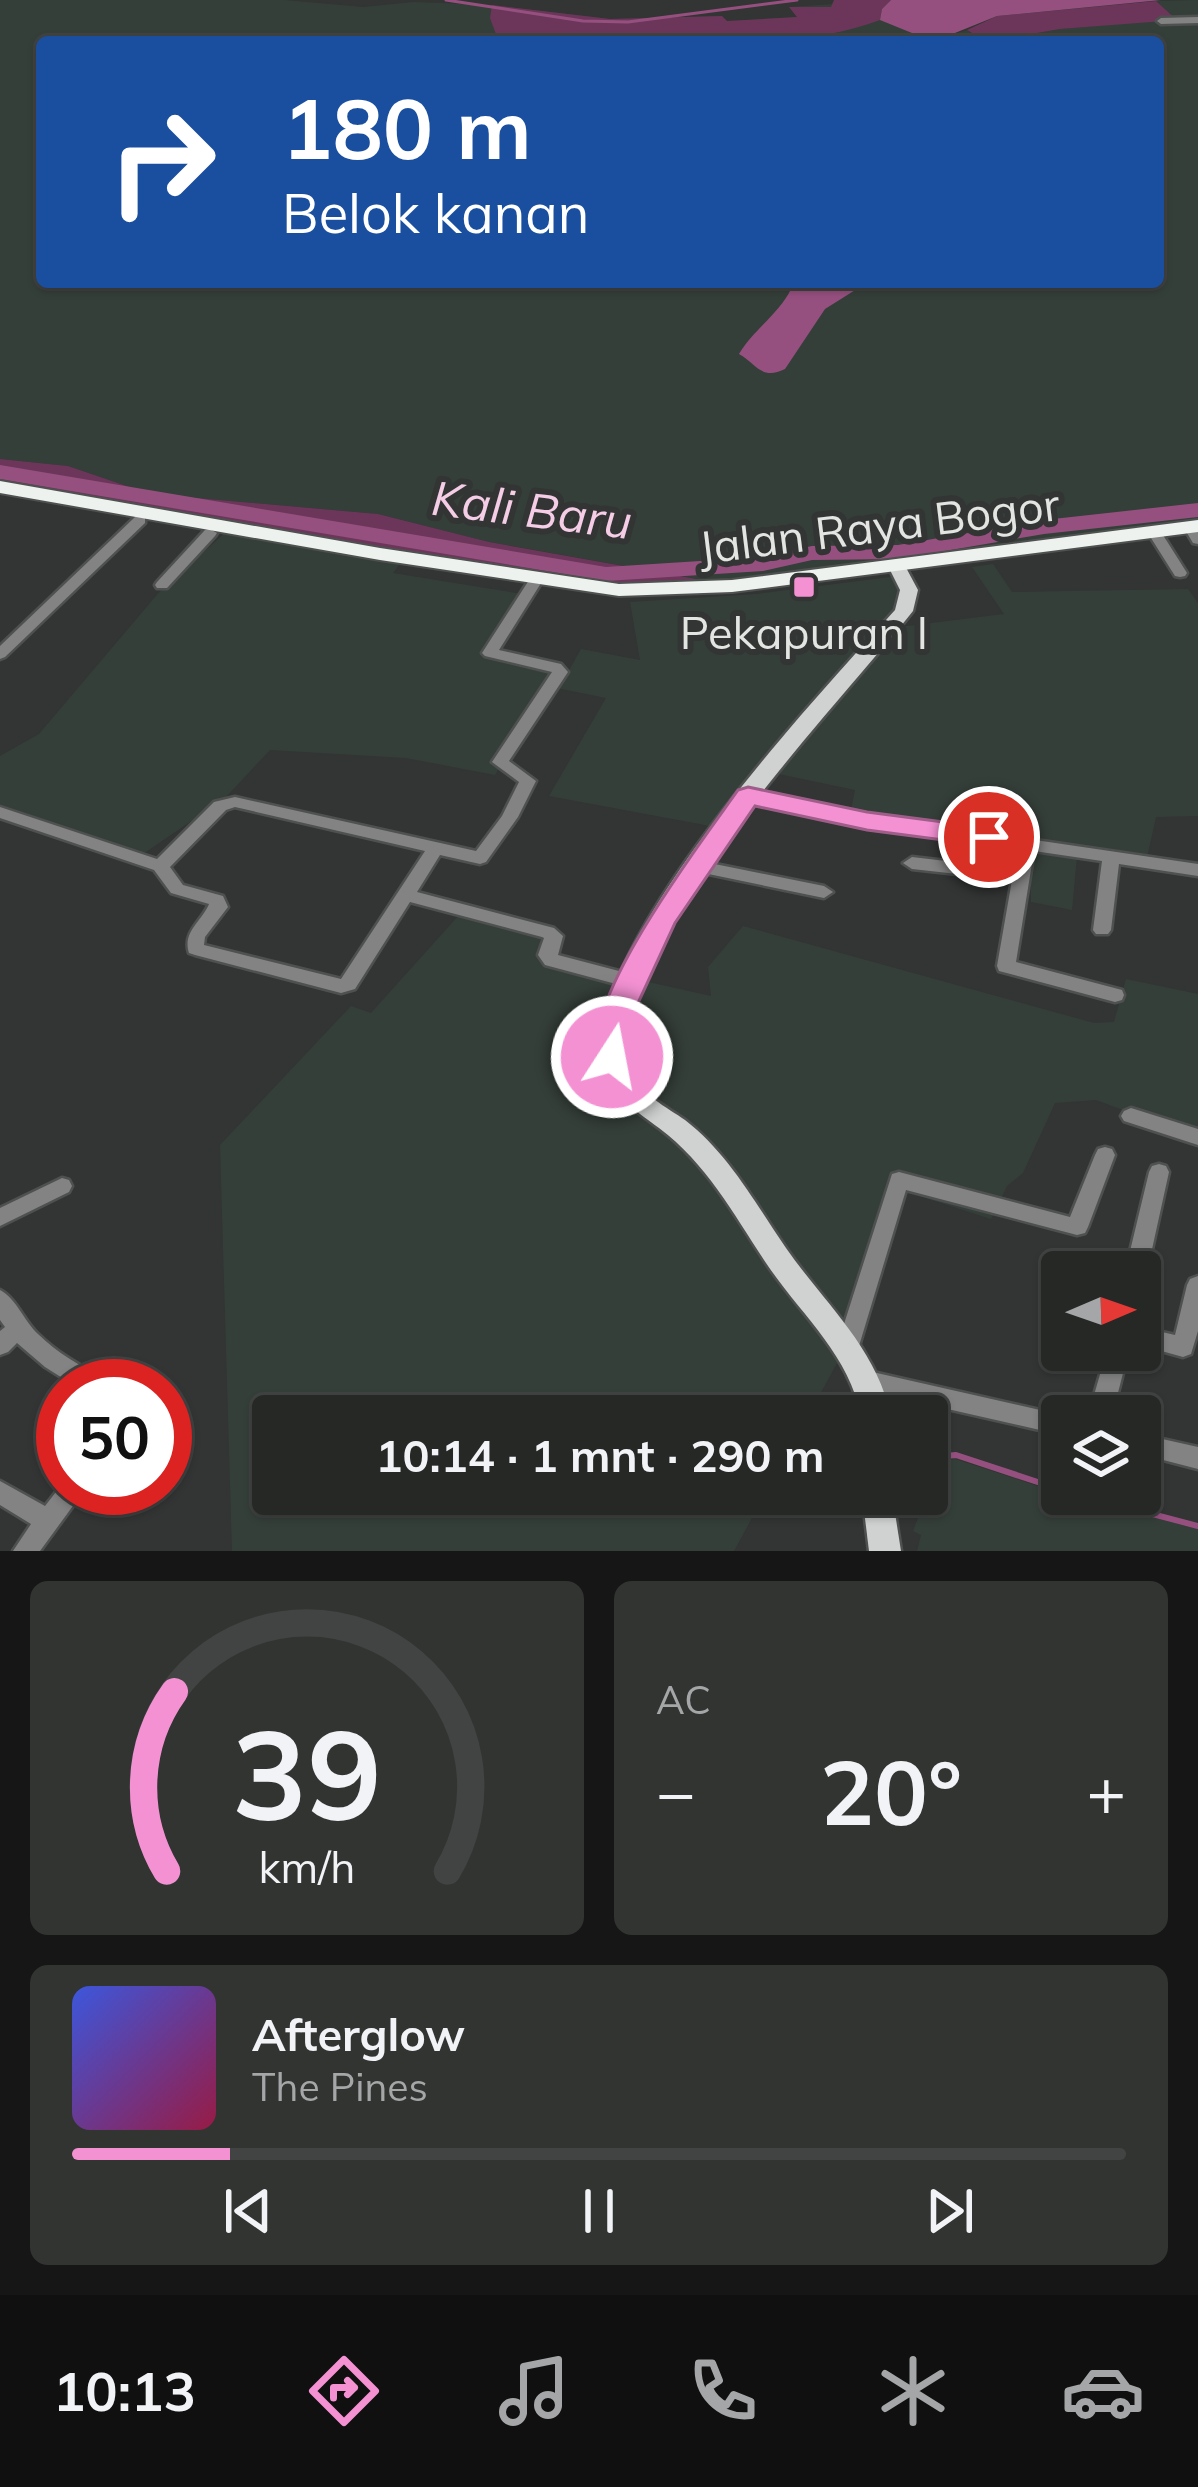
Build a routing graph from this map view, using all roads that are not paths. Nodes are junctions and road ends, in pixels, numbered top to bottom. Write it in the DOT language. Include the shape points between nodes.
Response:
graph roads {
  1 [pos="1198,20"];
  2 [pos="1161,21"];
  3 [pos="0,491"];
  4 [pos="140,520"];
  5 [pos="210,533"];
  6 [pos="1197,533"];
  7 [pos="247,536"];
  8 [pos="1158,538"];
  9 [pos="900,569"];
  10 [pos="1180,573"];
  11 [pos="533,584"];
  12 [pos="162,585"];
  13 [pos="0,654"];
  14 [pos="748,796"];
  15 [pos="0,812"];
  16 [pos="1027,842"];
  17 [pos="436,848"];
  18 [pos="1111,856"];
  19 [pos="912,863"];
  20 [pos="160,866"];
  21 [pos="695,866"];
  22 [pos="1198,870"];
  23 [pos="1023,876"];
  24 [pos="824,892"];
  25 [pos="406,896"];
  26 [pos="1102,930"];
  27 [pos="631,981"];
  28 [pos="1114,995"];
  29 [pos="1131,1116"];
  30 [pos="1198,1137"];
  31 [pos="1105,1155"];
  32 [pos="1159,1172"];
  33 [pos="62,1186"];
  34 [pos="0,1218"];
  35 [pos="1141,1251"];
  36 [pos="1198,1285"];
  37 [pos="0,1299"];
  38 [pos="8,1338"];
  39 [pos="848,1346"];
  40 [pos="1190,1349"];
  41 [pos="48,1359"];
  42 [pos="868,1381"];
  43 [pos="871,1395"];
  44 [pos="1041,1420"];
  45 [pos="1161,1449"];
  46 [pos="1198,1458"];
  47 [pos="0,1492"];
  48 [pos="53,1515"];
  49 [pos="880,1515"];
  50 [pos="48,1521"];
  51 [pos="25,1551"];
  52 [pos="885,1551"];
  1 -- 2 [label="street"];
  3 -- 4 [label="highway, Jalan Raya Bogor"];
  3 -- 7 [label="highway, Jalan Raya Bogor"];
  4 -- 5 [label="highway, Jalan Raya Bogor"];
  4 -- 13 [label="street"];
  5 -- 7 [label="highway, Jalan Raya Bogor"];
  5 -- 12 [label="street"];
  6 -- 8 [label="highway, Jalan Raya Bogor"];
  6 -- 9 [label="highway, Jalan Raya Bogor"];
  7 -- 11 [label="highway, Jalan Raya Bogor"];
  8 -- 9 [label="highway, Jalan Raya Bogor"];
  8 -- 10 [label="street"];
  9 -- 11 [label="highway, Jalan Raya Bogor" via="696,595 599,596"];
  9 -- 14 [label="main road" via="909,590 904,611"];
  11 -- 17 [label="street" via="490,653 560,669 500,762 528,781 480,858"];
  14 -- 16 [label="street"];
  14 -- 21 [label="main road"];
  15 -- 20 [label="street"];
  16 -- 18 [label="street"];
  16 -- 23 [label="street"];
  17 -- 20 [label="street" via="236,802 220,806"];
  17 -- 25 [label="street"];
  18 -- 22 [label="street"];
  18 -- 26 [label="street"];
  19 -- 23 [label="street"];
  20 -- 25 [label="street" via="177,889 219,903 195,949 340,986"];
  21 -- 24 [label="street"];
  21 -- 27 [label="main road"];
  23 -- 28 [label="street" via="1006,966"];
  25 -- 27 [label="street" via="548,932 552,960"];
  27 -- 39 [label="main road" via="612,1031 617,1073 709,1160"];
  29 -- 30 [label="street"];
  31 -- 39 [label="street" via="1077,1227 899,1180"];
  32 -- 35 [label="street"];
  33 -- 34 [label="street"];
  36 -- 40 [label="street"];
  37 -- 38 [label="street"];
  38 -- 41 [label="street"];
  39 -- 42 [label="main road"];
  42 -- 43 [label="main road"];
  42 -- 44 [label="street"];
  45 -- 46 [label="street"];
  47 -- 50 [label="street"];
  48 -- 50 [label="street"];
  49 -- 52 [label="main road"];
  50 -- 51 [label="street"];
}
